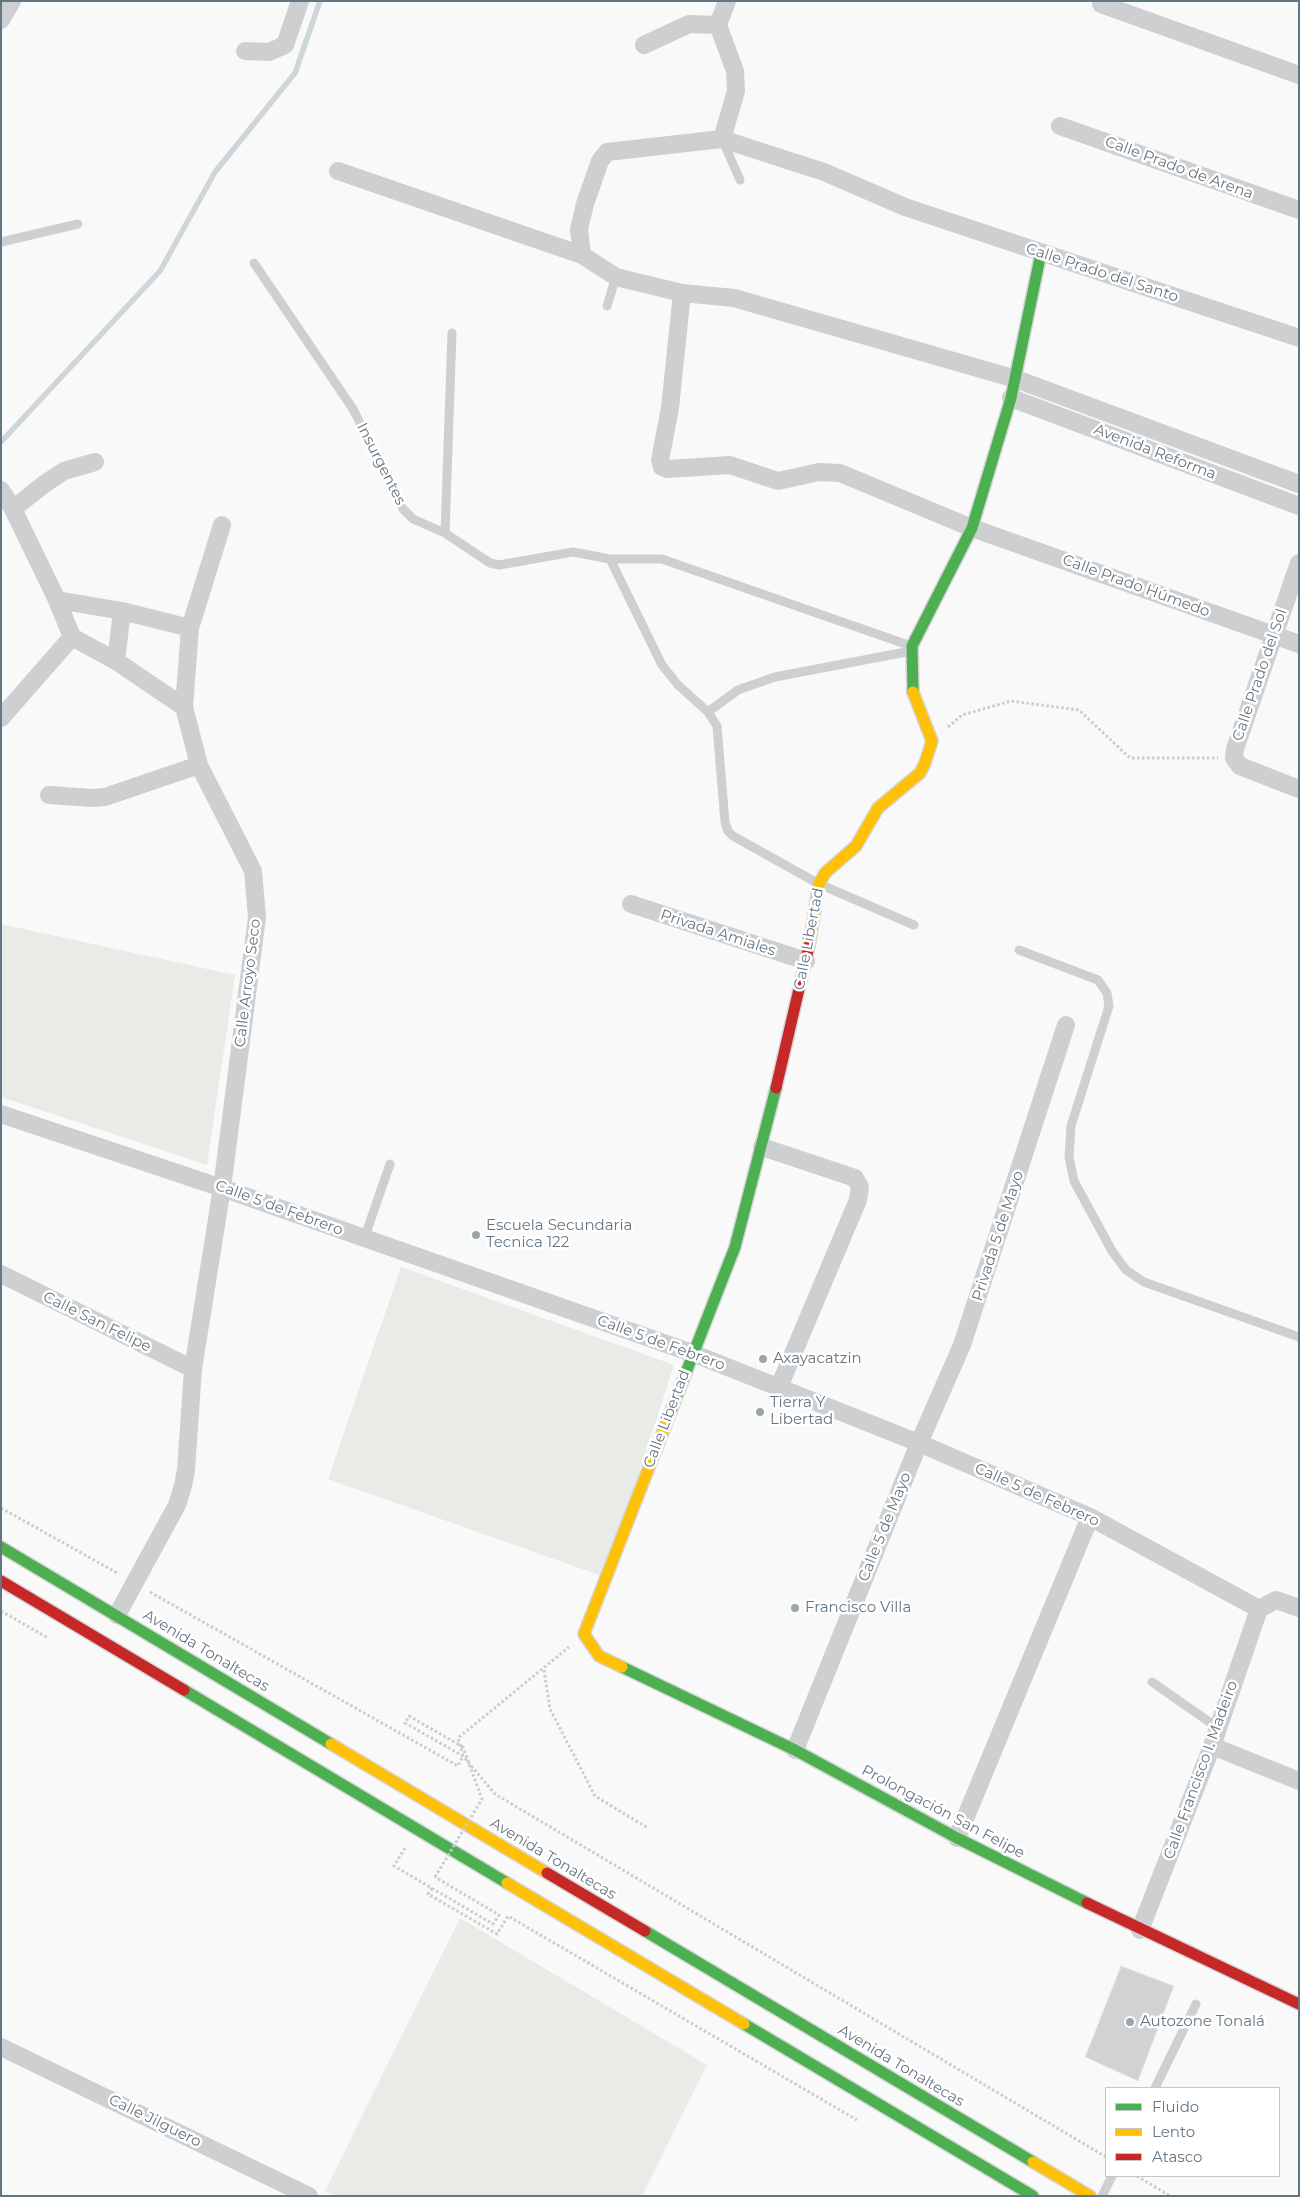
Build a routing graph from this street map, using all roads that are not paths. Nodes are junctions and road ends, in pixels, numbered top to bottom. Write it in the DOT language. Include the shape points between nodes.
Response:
graph roads {
  1 [pos="12,1"];
  2 [pos="300,1"];
  3 [pos="728,1"];
  4 [pos="1100,4"];
  5 [pos="1,20"];
  6 [pos="718,25"];
  7 [pos="644,45"];
  8 [pos="245,51"];
  9 [pos="1299,75"];
  10 [pos="1060,126"];
  11 [pos="722,139"];
  12 [pos="338,171"];
  13 [pos="740,180"];
  14 [pos="1299,210"];
  15 [pos="78,224"];
  16 [pos="1,242"];
  17 [pos="1041,252"];
  18 [pos="582,255"];
  19 [pos="254,263"];
  20 [pos="616,277"];
  21 [pos="682,293"];
  22 [pos="607,306"];
  23 [pos="452,334"];
  24 [pos="1299,338"];
  25 [pos="1016,379"];
  26 [pos="1011,398"];
  27 [pos="95,462"];
  28 [pos="1299,484"];
  29 [pos="1,490"];
  30 [pos="1299,506"];
  31 [pos="13,509"];
  32 [pos="222,524"];
  33 [pos="972,528"];
  34 [pos="445,533"];
  35 [pos="610,559"];
  36 [pos="1299,564"];
  37 [pos="57,600"];
  38 [pos="122,611"];
  39 [pos="190,628"];
  40 [pos="1274,635"];
  41 [pos="72,637"];
  42 [pos="1299,644"];
  43 [pos="911,649"];
  44 [pos="116,661"];
  45 [pos="184,707"];
  46 [pos="708,712"];
  47 [pos="1,718"];
  48 [pos="199,765"];
  49 [pos="1299,789"];
  50 [pos="49,795"];
  51 [pos="819,884"];
  52 [pos="631,904"];
  53 [pos="914,924"];
  54 [pos="1019,950"];
  55 [pos="806,961"];
  56 [pos="1066,1025"];
  57 [pos="1,1114"];
  58 [pos="762,1147"];
  59 [pos="390,1164"];
  60 [pos="222,1188"];
  61 [pos="364,1239"];
  62 [pos="1,1274"];
  63 [pos="1299,1336"];
  64 [pos="692,1353"];
  65 [pos="193,1369"];
  66 [pos="779,1388"];
  67 [pos="920,1443"];
  68 [pos="1090,1517"];
  69 [pos="1,1547"];
  70 [pos="1,1581"];
  71 [pos="1299,1608"];
  72 [pos="1259,1609"];
  73 [pos="116,1615"];
  74 [pos="584,1634"];
  75 [pos="1152,1682"];
  76 [pos="1218,1728"];
  77 [pos="1212,1746"];
  78 [pos="795,1750"];
  79 [pos="1299,1781"];
  80 [pos="957,1838"];
  81 [pos="1140,1930"];
  82 [pos="1196,2004"];
  83 [pos="1299,2004"];
  84 [pos="1,2047"];
  85 [pos="1155,2087"];
  86 [pos="1112,2177"];
  87 [pos="1019,2192"];
  88 [pos="309,2196"];
  89 [pos="1033,2196"];
  90 [pos="1090,2196"];
  91 [pos="1102,2196"];
  1 -- 5 [label="street"];
  2 -- 8 [label="street" via="285,45 269,52"];
  3 -- 6 [label="street"];
  4 -- 9 [label="street"];
  6 -- 7 [label="street" via="689,24"];
  6 -- 11 [label="street" via="736,81 736,92"];
  10 -- 14 [label="street, Calle Prado de Arena"];
  11 -- 13 [label="lane"];
  11 -- 17 [label="street, Calle Prado del Santo" via="824,172 904,207"];
  11 -- 18 [label="street" via="607,152 600,162 585,204 579,229"];
  12 -- 18 [label="street, Avenida Reforma"];
  15 -- 16 [label="lane"];
  17 -- 24 [label="street, Calle Prado del Santo"];
  17 -- 25 [label="main road"];
  18 -- 20 [label="street, Avenida Reforma"];
  19 -- 34 [label="lane, Insurgentes" via="353,409 403,509 413,519"];
  20 -- 21 [label="street, Avenida Reforma"];
  20 -- 22 [label="lane"];
  21 -- 25 [label="street, Avenida Reforma" via="734,298"];
  21 -- 33 [label="street, Calle Prado Húmedo" via="670,408 660,460 662,467 667,470 730,465 778,481 819,472 840,473"];
  23 -- 34 [label="lane"];
  25 -- 26 [label="main road"];
  25 -- 28 [label="street, Avenida Reforma"];
  26 -- 30 [label="street, Avenida Reforma"];
  26 -- 33 [label="main road"];
  27 -- 31 [label="street" via="64,471"];
  29 -- 31 [label="street"];
  31 -- 37 [label="street"];
  32 -- 39 [label="street, Calle Arroyo Seco"];
  33 -- 40 [label="street, Calle Prado Húmedo"];
  33 -- 43 [label="main road"];
  34 -- 35 [label="lane, Insurgentes" via="480,558 499,565 564,552"];
  35 -- 43 [label="lane, Insurgentes" via="662,559"];
  35 -- 46 [label="lane" via="662,665 678,685"];
  36 -- 40 [label="street, Calle Prado del Sol"];
  37 -- 38 [label="street"];
  37 -- 41 [label="street"];
  38 -- 39 [label="street"];
  38 -- 44 [label="street"];
  39 -- 45 [label="street, Calle Arroyo Seco"];
  40 -- 42 [label="street, Calle Prado Húmedo"];
  40 -- 49 [label="street, Calle Prado del Sol" via="1234,758 1240,766"];
  41 -- 44 [label="street"];
  41 -- 47 [label="street"];
  43 -- 46 [label="lane" via="775,677 738,690"];
  43 -- 51 [label="main road, Calle Libertad" via="913,696 932,740 925,763 920,773 878,808 856,846 825,873"];
  44 -- 45 [label="street"];
  45 -- 48 [label="street, Calle Arroyo Seco"];
  46 -- 51 [label="lane" via="717,726 724,822 728,831"];
  48 -- 50 [label="street" via="105,797"];
  48 -- 60 [label="street, Calle Arroyo Seco" via="253,871 257,917"];
  51 -- 53 [label="lane"];
  51 -- 55 [label="main road, Calle Libertad"];
  52 -- 55 [label="street, Privada Amiales"];
  54 -- 63 [label="lane" via="1098,980 1106,993 1109,1006 1071,1126 1069,1157 1074,1181 1126,1270 1144,1282"];
  55 -- 58 [label="main road, Calle Libertad"];
  56 -- 67 [label="street, Privada 5 de Mayo" via="962,1345"];
  57 -- 60 [label="street, Calle 5 de Febrero"];
  58 -- 64 [label="main road, Calle Libertad" via="735,1247"];
  58 -- 66 [label="street" via="855,1178 860,1187 858,1200"];
  59 -- 61 [label="lane"];
  60 -- 61 [label="street, Calle 5 de Febrero"];
  60 -- 65 [label="street, Calle Arroyo Seco"];
  61 -- 64 [label="street, Calle 5 de Febrero"];
  62 -- 65 [label="street, Calle San Felipe"];
  64 -- 66 [label="street, Calle 5 de Febrero"];
  64 -- 74 [label="main road, Calle Libertad"];
  65 -- 73 [label="street, Calle Arroyo Seco" via="183,1486 177,1505"];
  66 -- 67 [label="street, Calle 5 de Febrero"];
  67 -- 68 [label="street, Calle 5 de Febrero"];
  67 -- 78 [label="street, Calle 5 de Mayo"];
  68 -- 72 [label="street, Calle 5 de Febrero"];
  68 -- 80 [label="street"];
  69 -- 73 [label="main road, Avenida Tonaltecas"];
  70 -- 87 [label="main road"];
  71 -- 72 [label="street" via="1276,1600"];
  72 -- 76 [label="street, Calle Francisco I. Madeiro"];
  73 -- 90 [label="main road, Avenida Tonaltecas"];
  74 -- 78 [label="main road, Prolongación San Felipe" via="599,1656"];
  75 -- 76 [label="lane"];
  76 -- 77 [label="street, Calle Francisco I. Madeiro"];
  77 -- 79 [label="street"];
  77 -- 81 [label="street, Calle Francisco I. Madeiro"];
  78 -- 80 [label="main road, Prolongación San Felipe"];
  80 -- 81 [label="main road, Prolongación San Felipe"];
  81 -- 83 [label="main road, Prolongación San Felipe"];
  82 -- 85 [label="lane"];
  84 -- 88 [label="street, Calle Jilguero"];
  86 -- 91 [label="lane"];
  87 -- 89 [label="main road"];
}
